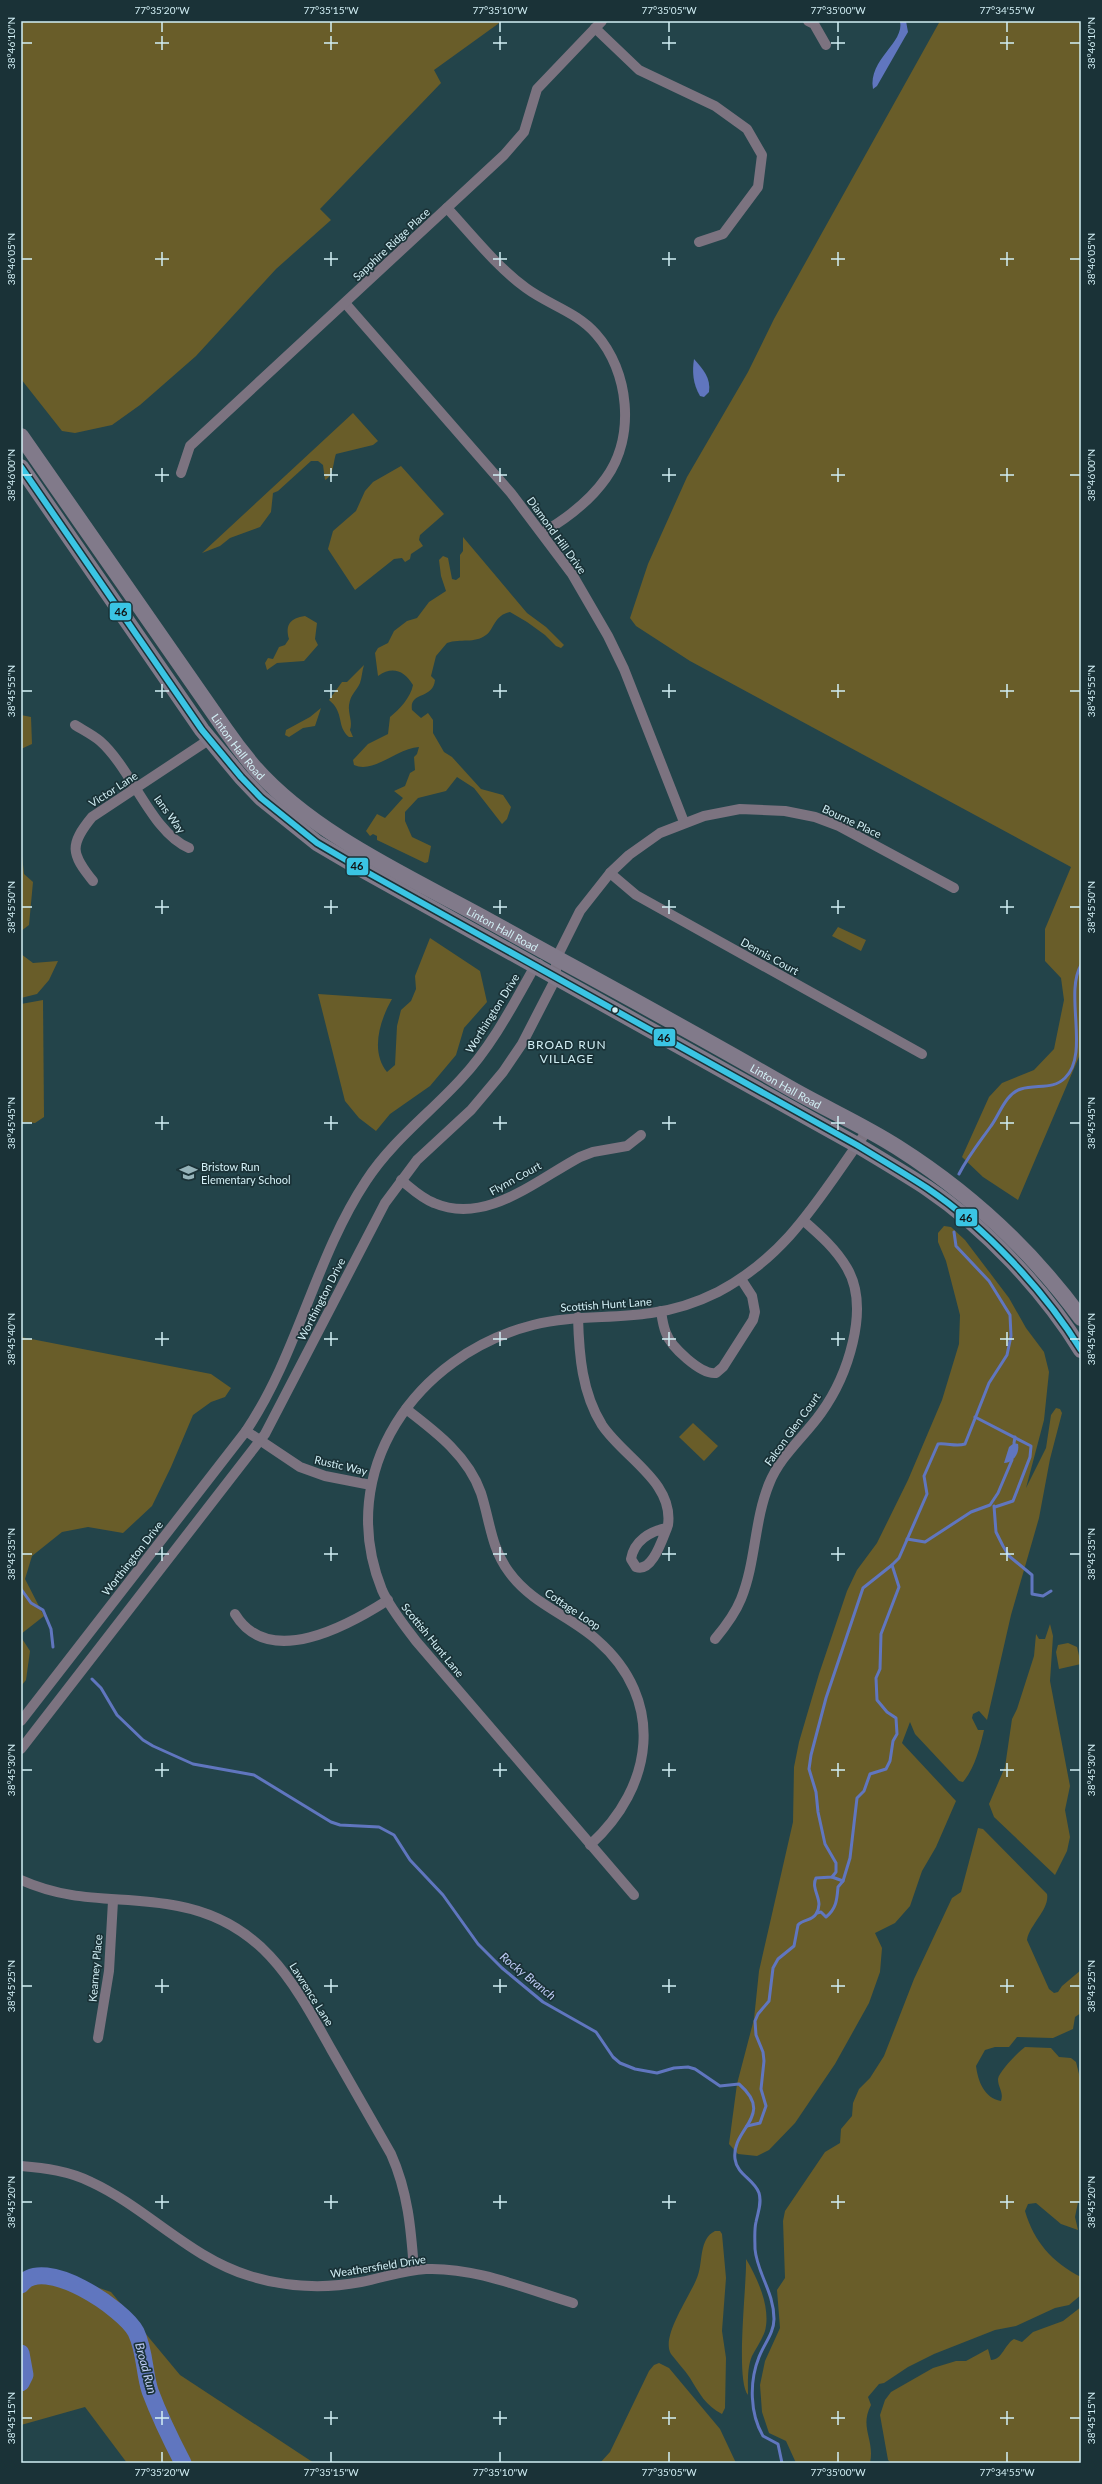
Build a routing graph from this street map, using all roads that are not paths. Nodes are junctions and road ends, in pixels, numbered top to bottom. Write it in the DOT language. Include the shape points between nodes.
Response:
graph roads {
  1 [pos="808,21"];
  2 [pos="599,25"];
  3 [pos="826,45"];
  4 [pos="448,208"];
  5 [pos="699,242"];
  6 [pos="345,303"];
  7 [pos="21,436"];
  8 [pos="21,467"];
  9 [pos="181,473"];
  10 [pos="542,533"];
  11 [pos="75,725"];
  12 [pos="210,739"];
  13 [pos="136,788"];
  14 [pos="684,822"];
  15 [pos="189,848"];
  16 [pos="610,873"];
  17 [pos="93,881"];
  18 [pos="954,888"];
  19 [pos="556,959"];
  20 [pos="535,966"];
  21 [pos="556,978"];
  22 [pos="922,1054"];
  23 [pos="867,1131"];
  24 [pos="641,1135"];
  25 [pos="857,1145"];
  26 [pos="401,1180"];
  27 [pos="804,1221"];
  28 [pos="741,1279"];
  29 [pos="661,1311"];
  30 [pos="578,1317"];
  31 [pos="1081,1318"];
  32 [pos="1081,1350"];
  33 [pos="406,1408"];
  34 [pos="246,1431"];
  35 [pos="260,1441"];
  36 [pos="371,1484"];
  37 [pos="667,1528"];
  38 [pos="388,1600"];
  39 [pos="235,1614"];
  40 [pos="715,1640"];
  41 [pos="21,1721"];
  42 [pos="21,1749"];
  43 [pos="590,1845"];
  44 [pos="21,1880"];
  45 [pos="634,1895"];
  46 [pos="113,1901"];
  47 [pos="98,2038"];
  48 [pos="21,2166"];
  49 [pos="414,2270"];
  50 [pos="573,2304"];
  1 -- 3 [label="street" via="814,24"];
  2 -- 4 [label="street, Sapphire Ridge Place" via="537,89 524,132 504,156"];
  2 -- 5 [label="street" via="639,70 715,106 747,129 762,156 758,187 724,234"];
  4 -- 6 [label="street, Sapphire Ridge Place"];
  4 -- 10 [label="street" via="510,275 540,297 570,312 585,323 604,343 619,374 625,421 613,466 589,498"];
  6 -- 9 [label="street, Sapphire Ridge Place" via="190,446"];
  6 -- 10 [label="street, Diamond Hill Drive" via="511,493"];
  7 -- 19 [label="main road, Linton Hall Road" via="225,729 255,768 313,819 437,893"];
  8 -- 12 [label="main road, Linton Hall Road"];
  10 -- 14 [label="street, Diamond Hill Drive" via="587,597 624,668"];
  11 -- 13 [label="street, Ians Way" via="101,742"];
  12 -- 13 [label="street, Victor Lane"];
  12 -- 20 [label="main road, Linton Hall Road" via="261,798 317,843"];
  13 -- 15 [label="street, Ians Way" via="166,833 176,843"];
  13 -- 17 [label="street, Victor Lane" via="92,817 81,831 75,846 78,862"];
  14 -- 16 [label="street, Bourne Place" via="642,844"];
  14 -- 18 [label="street, Bourne Place" via="740,810 771,809 807,815 861,836"];
  16 -- 19 [label="street, Bourne Place" via="580,911"];
  16 -- 22 [label="street, Dennis Court" via="636,895"];
  19 -- 20 [label="street"];
  19 -- 21 [label="street, Worthington Drive"];
  19 -- 23 [label="main road, Linton Hall Road"];
  20 -- 21 [label="main road, Linton Hall Road"];
  20 -- 34 [label="street, Worthington Drive" via="476,1062 403,1135 366,1180 337,1234 266,1398"];
  21 -- 25 [label="main road, Linton Hall Road"];
  21 -- 26 [label="street, Worthington Drive" via="522,1044 489,1091 436,1141"];
  23 -- 25 [label="street, Scottish Hunt Lane"];
  23 -- 31 [label="main road, Linton Hall Road" via="924,1165 974,1204 1024,1250 1061,1291"];
  24 -- 26 [label="street, Flynn Court" via="627,1146 580,1157 502,1201 477,1209 450,1208 432,1202"];
  25 -- 27 [label="street, Scottish Hunt Lane"];
  25 -- 32 [label="main road, Linton Hall Road" via="928,1189 996,1246 1017,1267 1068,1329"];
  26 -- 35 [label="street, Worthington Drive" via="372,1224 279,1410"];
  27 -- 28 [label="street, Scottish Hunt Lane" via="774,1254"];
  27 -- 40 [label="street, Falcon Glen Court" via="838,1254 853,1282 857,1312 852,1346 822,1412 780,1463 772,1477 763,1502 746,1584 733,1615"];
  28 -- 29 [label="street, Scottish Hunt Lane" via="693,1302"];
  28 -- 29 [label="street" via="754,1304 753,1320 723,1368 716,1373 704,1372 676,1348 666,1333"];
  29 -- 30 [label="street, Scottish Hunt Lane"];
  30 -- 33 [label="street, Scottish Hunt Lane" via="532,1325 484,1344 443,1370"];
  30 -- 37 [label="street" via="578,1354 594,1410 615,1442 666,1496 670,1516"];
  33 -- 36 [label="street, Scottish Hunt Lane" via="381,1449"];
  33 -- 43 [label="street, Cottage Loop" via="439,1434 465,1464 480,1491 494,1546 509,1573 534,1598 596,1639 622,1666 634,1687 641,1710 644,1734 640,1768 624,1805 614,1820"];
  34 -- 35 [label="street, Rustic Way"];
  34 -- 41 [label="street, Worthington Drive"];
  35 -- 36 [label="street, Rustic Way" via="284,1458 318,1474"];
  35 -- 42 [label="street, Worthington Drive"];
  36 -- 38 [label="street, Scottish Hunt Lane" via="368,1524 370,1545"];
  38 -- 39 [label="street" via="342,1628 304,1639 273,1639 256,1634 241,1624"];
  38 -- 43 [label="street, Scottish Hunt Lane" via="416,1641"];
  43 -- 45 [label="street, Scottish Hunt Lane"];
  44 -- 46 [label="street, Lawrence Lane" via="67,1896"];
  46 -- 47 [label="street, Kearney Place" via="109,1970"];
  46 -- 49 [label="street, Lawrence Lane" via="179,1906 216,1918 250,1938 279,1965 302,1998 394,2160 409,2208"];
  48 -- 49 [label="street, Weathersfield Drive" via="59,2171 92,2182 205,2255 248,2276 295,2285 317,2286 362,2282"];
  49 -- 50 [label="street, Weathersfield Drive" via="467,2272"];
}
